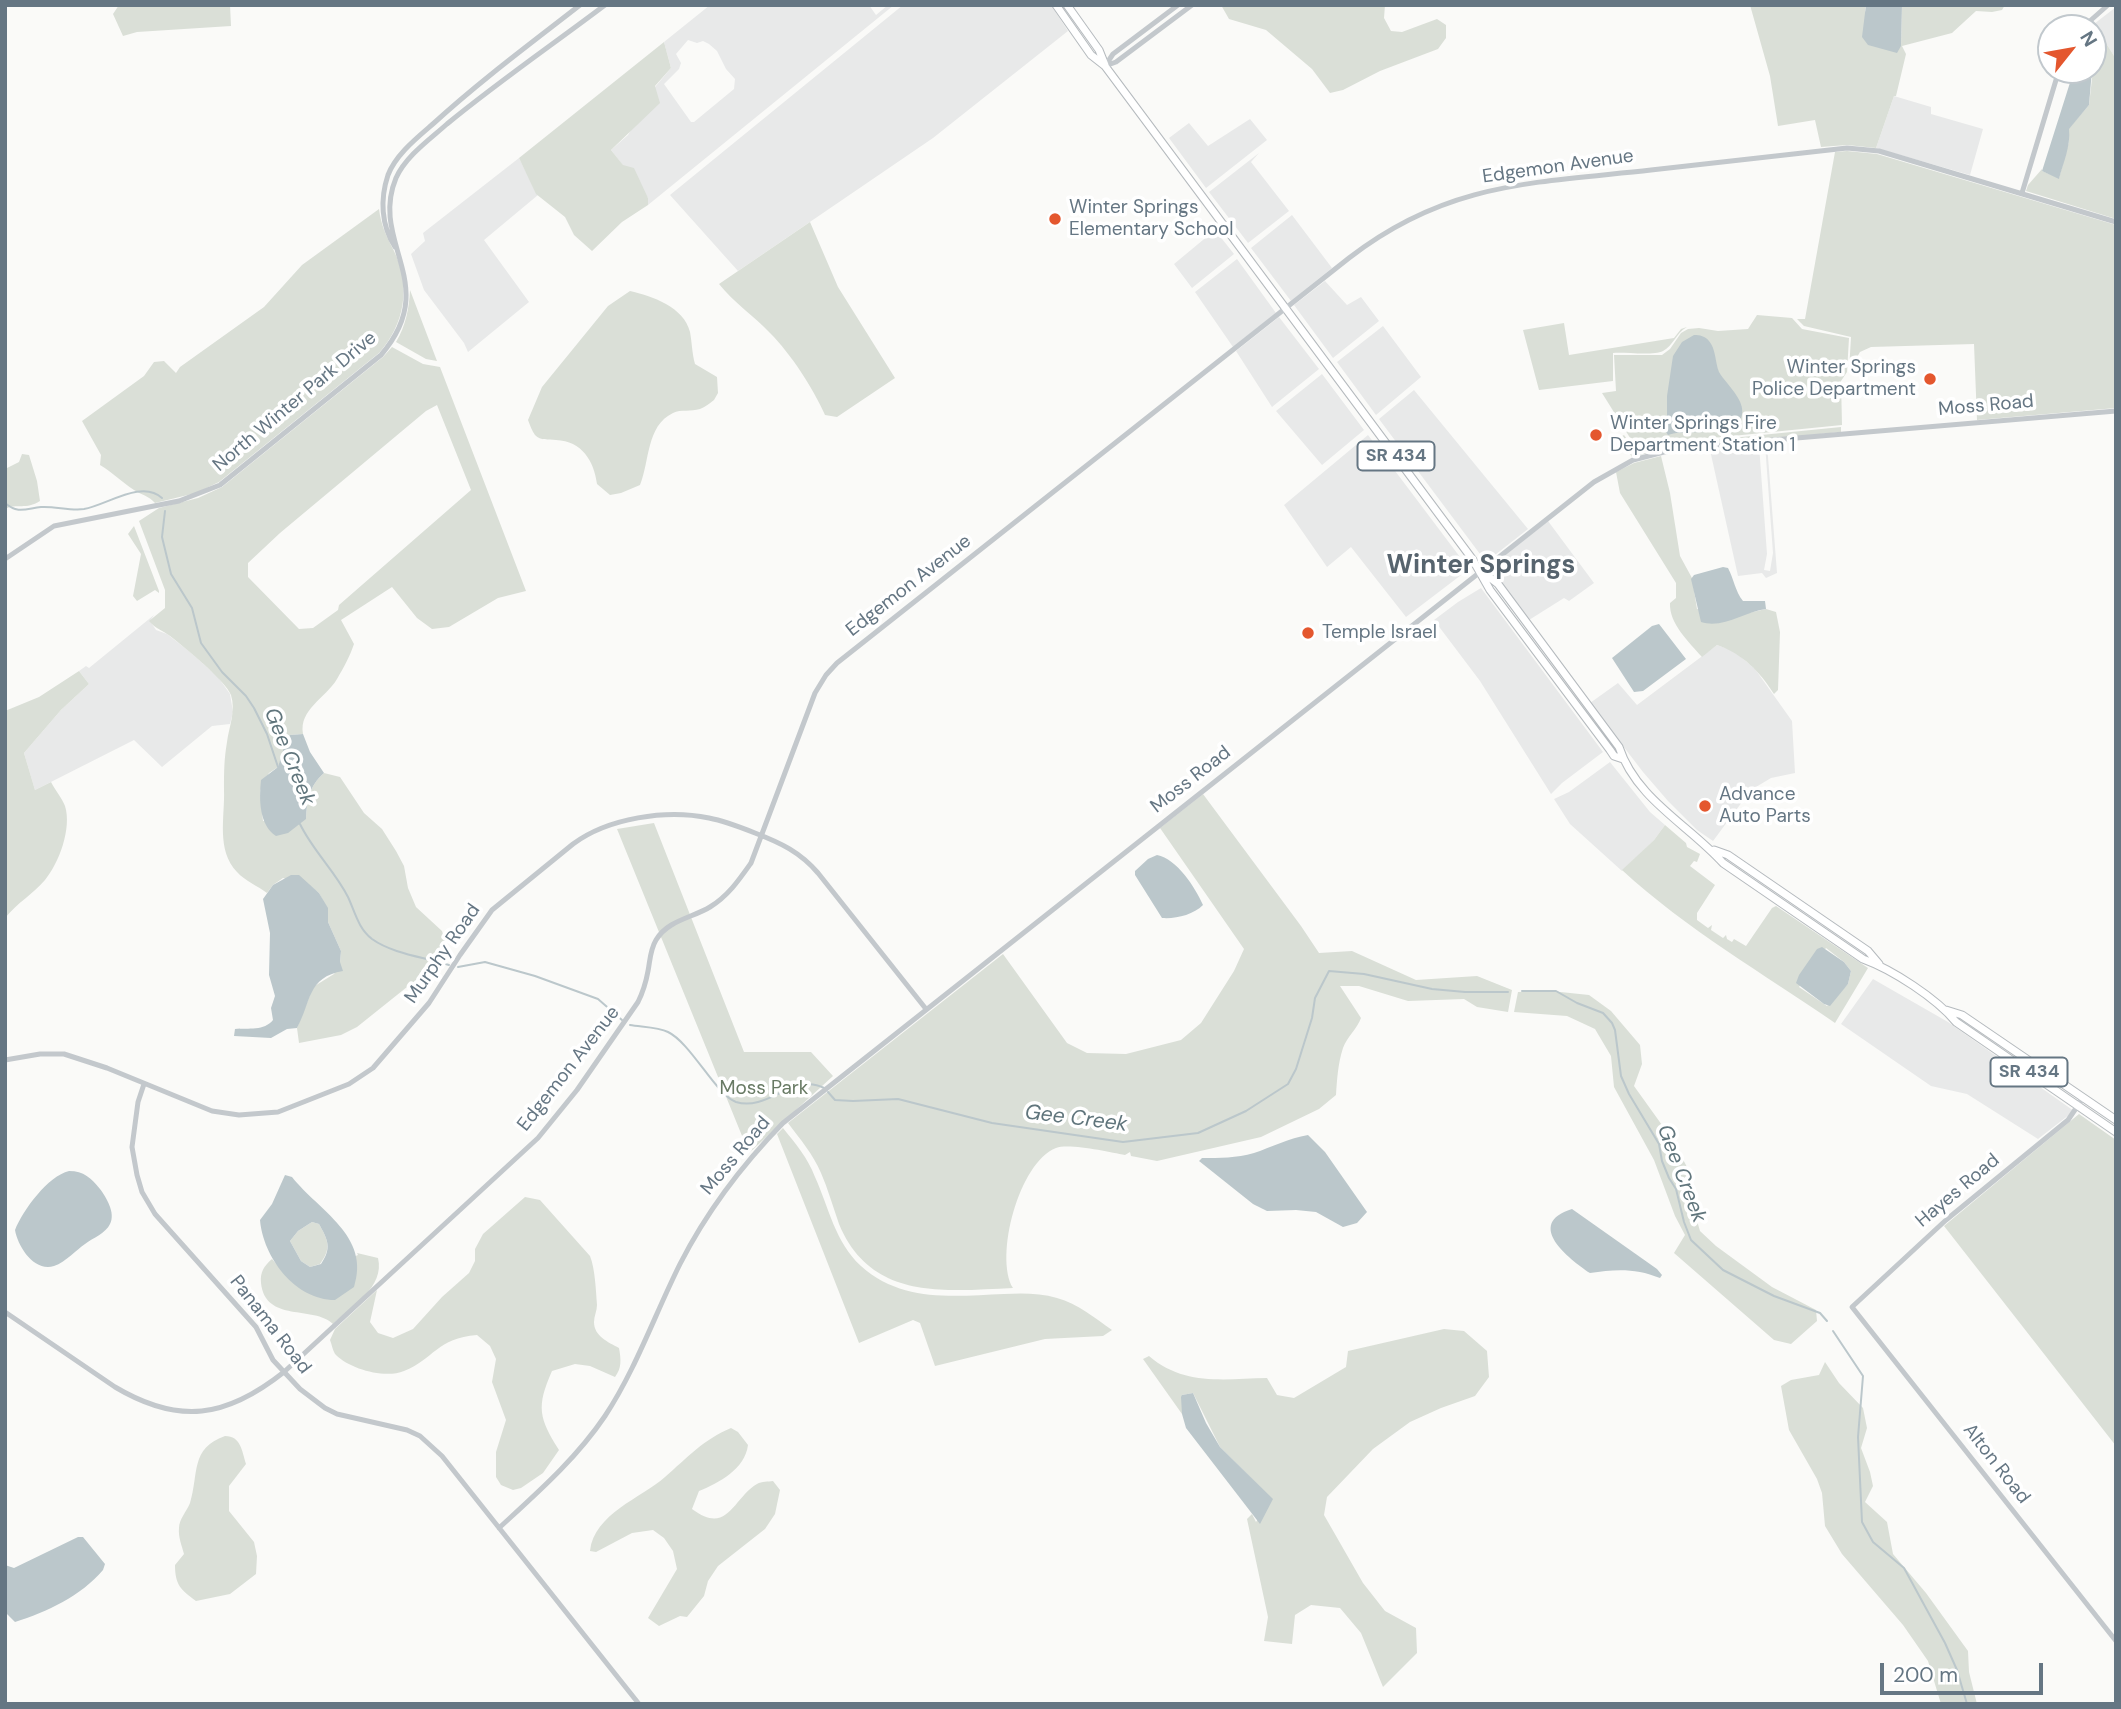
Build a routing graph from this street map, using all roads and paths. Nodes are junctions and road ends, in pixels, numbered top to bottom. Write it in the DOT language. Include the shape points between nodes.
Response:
graph roads {
  1 [pos="580,5"];
  2 [pos="605,5"];
  3 [pos="1056,5"];
  4 [pos="1067,5"];
  5 [pos="1178,5"];
  6 [pos="1192,5"];
  7 [pos="1105,66"];
  8 [pos="2055,84"];
  9 [pos="2022,193"];
  10 [pos="2116,222"];
  11 [pos="397,249"];
  12 [pos="1286,308"];
  13 [pos="2116,411"];
  14 [pos="5,559"];
  15 [pos="1481,570"];
  16 [pos="1591,725"];
  17 [pos="1604,727"];
  18 [pos="1623,760"];
  19 [pos="762,836"];
  20 [pos="926,1009"];
  21 [pos="1946,1010"];
  22 [pos="5,1060"];
  23 [pos="144,1084"];
  24 [pos="2083,1098"];
  25 [pos="2079,1107"];
  26 [pos="2116,1120"];
  27 [pos="2116,1132"];
  28 [pos="1852,1307"];
  29 [pos="5,1312"];
  30 [pos="285,1372"];
  31 [pos="499,1528"];
  32 [pos="2116,1641"];
  33 [pos="639,1704"];
  1 -- 11 [label="street, North Winter Park Drive" via="471,89 398,158 388,173 383,198 388,236"];
  2 -- 11 [label="street, North Winter Park Drive" via="480,97 405,163 390,197"];
  3 -- 7 [label="main road, SR 434" via="1091,55"];
  4 -- 7 [label="main road, SR 434"];
  5 -- 7 [label="street" via="1113,54"];
  6 -- 7 [label="street"];
  7 -- 12 [label="main road, SR 434"];
  8 -- 9 [label="street"];
  9 -- 10 [label="street, Edgemon Avenue"];
  9 -- 12 [label="street, Edgemon Avenue" via="1878,151 1847,148 1518,185 1462,197 1413,217 1368,243"];
  11 -- 14 [label="street, North Winter Park Drive" via="407,289 406,310 393,341 241,469 220,485 188,498 75,520 44,531"];
  12 -- 15 [label="main road, SR 434"];
  12 -- 19 [label="street, Edgemon Avenue" via="831,669 819,683"];
  13 -- 15 [label="street, Moss Road" via="1656,454 1604,475"];
  15 -- 16 [label="main road, SR 434" via="1490,590"];
  15 -- 17 [label="main road, SR 434" via="1497,584"];
  15 -- 20 [label="street, Moss Road"];
  16 -- 17 [label="main road"];
  16 -- 18 [label="main road, SR 434" via="1614,756"];
  17 -- 18 [label="main road, SR 434"];
  18 -- 21 [label="main road, SR 434" via="1662,808 1723,863"];
  19 -- 20 [label="street, Murphy Road" via="793,849 811,865"];
  19 -- 23 [label="street, Murphy Road" via="710,818 681,814 617,822 583,836 492,910 429,1003 373,1068 349,1084 278,1112 239,1115 212,1111"];
  19 -- 30 [label="street, Edgemon Avenue" via="751,863 731,890 709,907 668,927 655,941 633,1012 538,1138"];
  20 -- 31 [label="street, Moss Road" via="818,1094 768,1138 740,1171 710,1211 625,1382 590,1437"];
  21 -- 24 [label="main road, SR 434" via="1962,1015"];
  21 -- 25 [label="main road, SR 434" via="1956,1022"];
  22 -- 23 [label="street, Murphy Road" via="64,1054"];
  23 -- 30 [label="street, Panama Road" via="132,1146 142,1192 155,1214 256,1327 273,1360"];
  24 -- 25 [label="street, Hayes Road"];
  24 -- 26 [label="main road, SR 434"];
  25 -- 27 [label="main road, SR 434"];
  25 -- 28 [label="street, Hayes Road"];
  28 -- 32 [label="street, Alton Road"];
  29 -- 30 [label="street, Edgemon Avenue" via="115,1387 158,1407 191,1413 231,1405"];
  30 -- 31 [label="street, Panama Road" via="325,1408 420,1436 442,1456"];
  31 -- 33 [label="street, Panama Road"];
}
